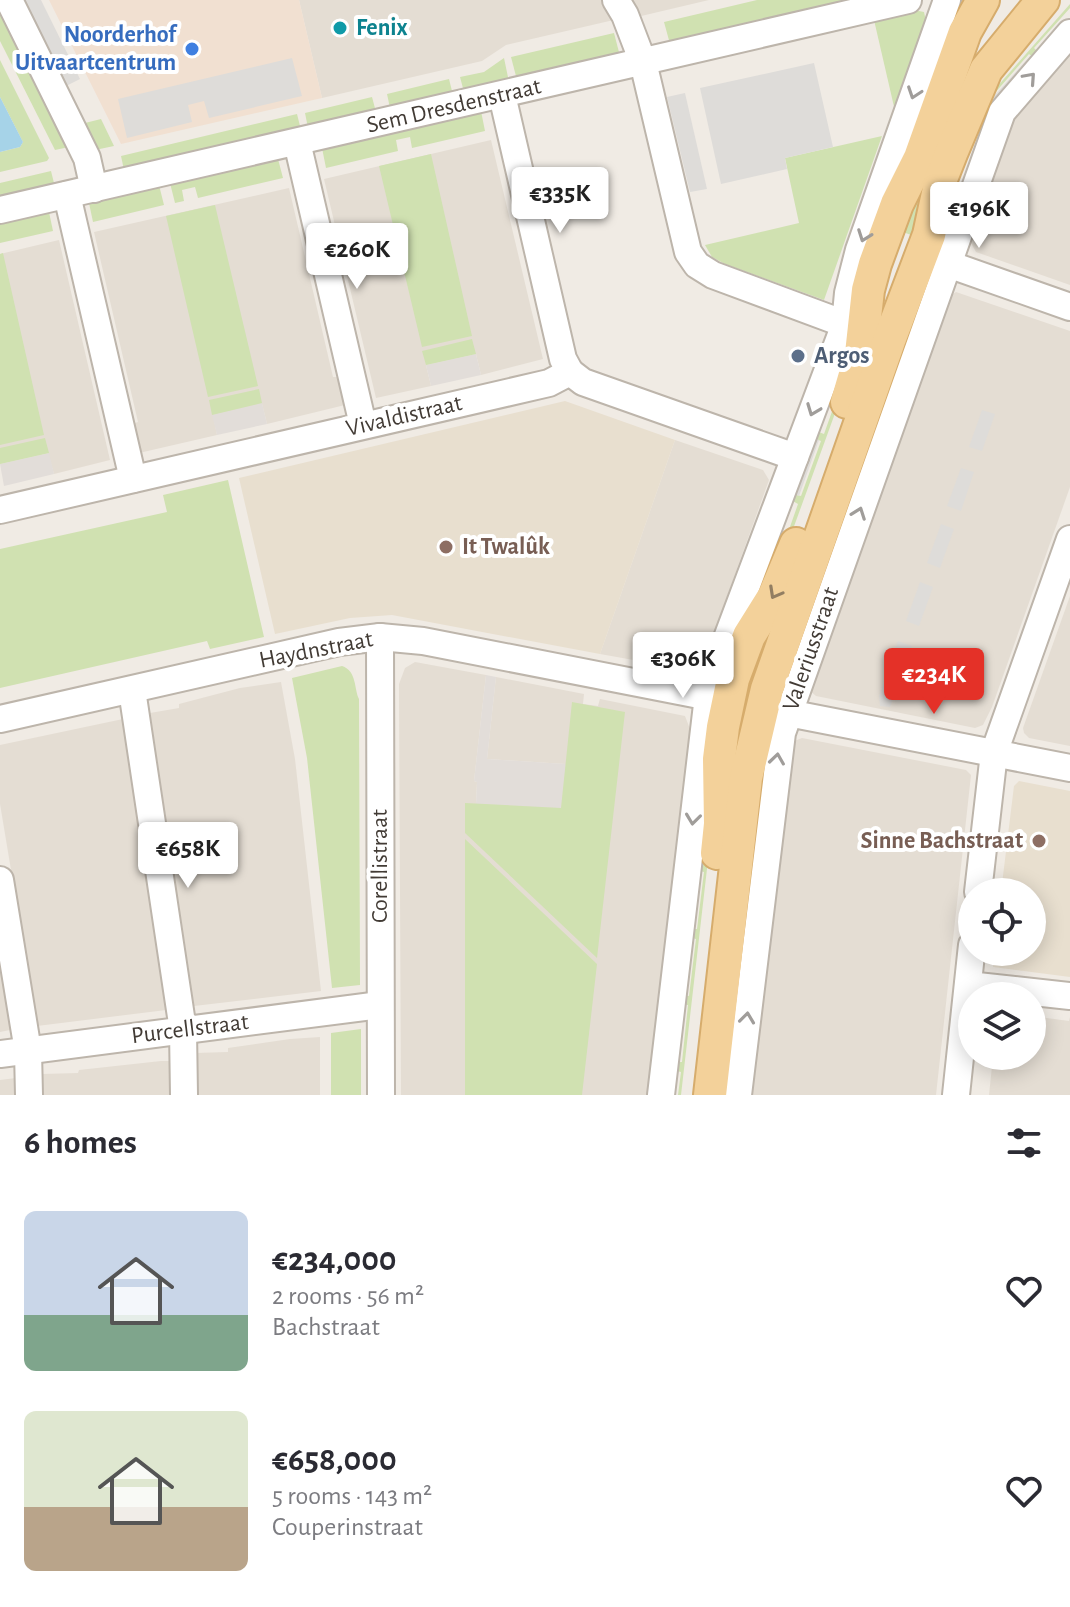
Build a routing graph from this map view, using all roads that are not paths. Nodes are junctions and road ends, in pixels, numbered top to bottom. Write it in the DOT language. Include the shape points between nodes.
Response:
graph roads {
  1 [pos="9,0"];
  2 [pos="616,0"];
  3 [pos="908,0"];
  4 [pos="947,0"];
  5 [pos="983,0"];
  6 [pos="1043,0"];
  7 [pos="1070,33"];
  8 [pos="643,62"];
  9 [pos="502,95"];
  10 [pos="297,142"];
  11 [pos="94,189"];
  12 [pos="67,195"];
  13 [pos="0,210"];
  14 [pos="949,216"];
  15 [pos="948,264"];
  16 [pos="864,283"];
  17 [pos="1070,307"];
  18 [pos="899,315"];
  19 [pos="845,324"];
  20 [pos="570,372"];
  21 [pos="363,425"];
  22 [pos="795,457"];
  23 [pos="133,479"];
  24 [pos="0,510"];
  25 [pos="1070,539"];
  26 [pos="748,615"];
  27 [pos="380,637"];
  28 [pos="132,690"];
  29 [pos="720,708"];
  30 [pos="788,713"];
  31 [pos="0,719"];
  32 [pos="752,751"];
  33 [pos="994,753"];
  34 [pos="1070,768"];
  35 [pos="980,878"];
  36 [pos="0,880"];
  37 [pos="1046,993"];
  38 [pos="1070,996"];
  39 [pos="380,1005"];
  40 [pos="183,1030"];
  41 [pos="28,1051"];
  42 [pos="0,1054"];
  43 [pos="959,1070"];
  44 [pos="29,1095"];
  45 [pos="184,1095"];
  46 [pos="381,1095"];
  47 [pos="661,1095"];
  48 [pos="689,1095"];
  49 [pos="710,1095"];
  50 [pos="738,1095"];
  51 [pos="956,1095"];
  1 -- 11 [label="street" via="87,158"];
  2 -- 8 [label="street"];
  3 -- 8 [label="street, Sem Dresdenstraat"];
  4 -- 16 [label="street, Valeriusstraat, one-way" via="859,250"];
  5 -- 16 [label="main road, Valeriusstraat" via="965,32 920,158"];
  6 -- 14 [label="main road, Valeriusstraat" via="979,84 941,179"];
  14 -- 7 [label="street, Valeriusstraat, one-way" via="1010,101"];
  8 -- 9 [label="street, Sem Dresdenstraat"];
  8 -- 19 [label="street" via="688,252 697,265"];
  9 -- 10 [label="street, Sem Dresdenstraat"];
  9 -- 20 [label="street"];
  10 -- 11 [label="street, Sem Dresdenstraat"];
  10 -- 21 [label="street"];
  11 -- 12 [label="street, Sem Dresdenstraat"];
  12 -- 13 [label="street, Sem Dresdenstraat"];
  12 -- 23 [label="street"];
  14 -- 15 [label="street, Valeriusstraat"];
  14 -- 18 [label="main road, Valeriusstraat" via="929,235"];
  15 -- 17 [label="street"];
  30 -- 15 [label="street, Valeriusstraat, one-way"];
  16 -- 18 [label="main road, Valeriusstraat" via="878,270 891,267 898,273"];
  16 -- 19 [label="street, Valeriusstraat"];
  16 -- 26 [label="main road, Valeriusstraat, one-way" via="861,354 852,387 786,570 774,596"];
  18 -- 32 [label="main road, Valeriusstraat" via="770,677"];
  19 -- 22 [label="street, Valeriusstraat, one-way"];
  20 -- 21 [label="street, Vivaldistraat" via="549,383"];
  20 -- 22 [label="street" via="583,382"];
  21 -- 23 [label="street, Vivaldistraat"];
  22 -- 26 [label="street, Valeriusstraat"];
  23 -- 24 [label="street, Vivaldistraat"];
  25 -- 33 [label="street"];
  26 -- 29 [label="main road, Valeriusstraat" via="737,666"];
  27 -- 28 [label="street, Haydnstraat"];
  27 -- 29 [label="street, Haydnstraat" via="423,641"];
  27 -- 39 [label="street, Corellistraat"];
  28 -- 31 [label="street, Haydnstraat"];
  28 -- 40 [label="street"];
  29 -- 32 [label="main road" via="725,743 732,753 743,757"];
  29 -- 47 [label="street, Valeriusstraat, one-way"];
  29 -- 48 [label="main road, Valeriusstraat" via="720,824"];
  30 -- 33 [label="street"];
  50 -- 30 [label="street, Valeriusstraat, one-way" via="777,759"];
  32 -- 49 [label="main road, Valeriusstraat"];
  33 -- 34 [label="street"];
  33 -- 35 [label="street"];
  36 -- 41 [label="street"];
  37 -- 38 [label="street"];
  39 -- 40 [label="street, Purcellstraat"];
  39 -- 46 [label="street, Corellistraat"];
  40 -- 41 [label="street, Purcellstraat"];
  40 -- 45 [label="street"];
  41 -- 42 [label="street, Purcellstraat"];
  41 -- 44 [label="street"];
  43 -- 51 [label="street"];
}
